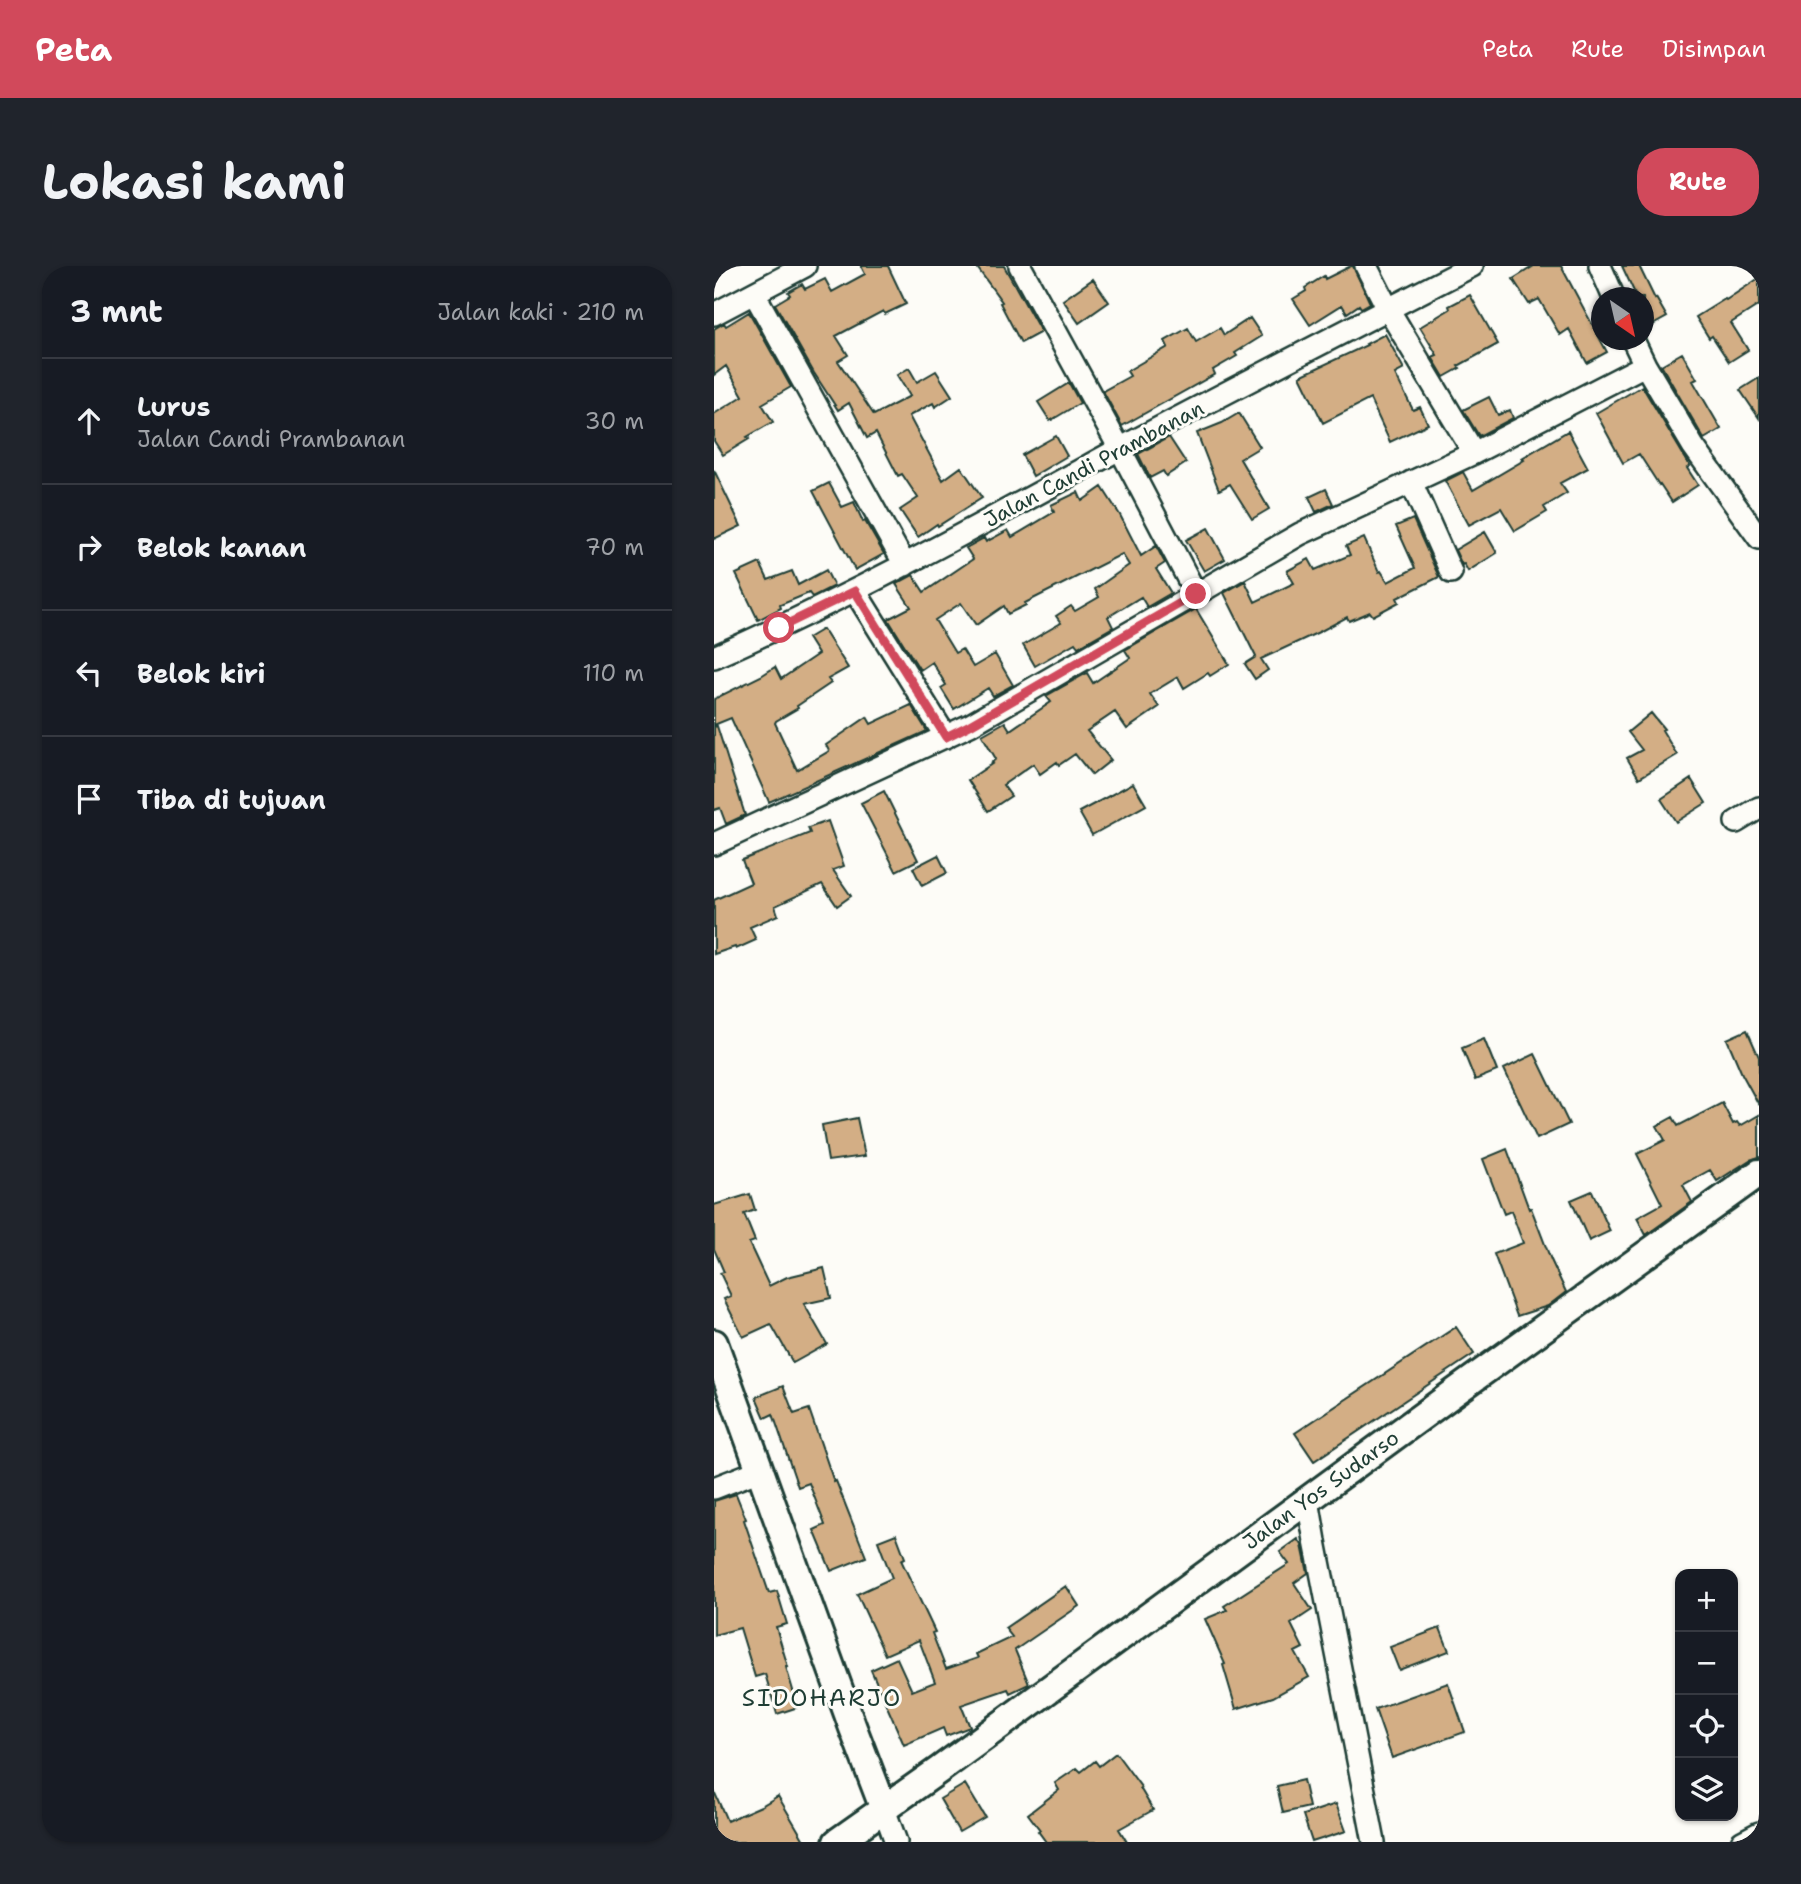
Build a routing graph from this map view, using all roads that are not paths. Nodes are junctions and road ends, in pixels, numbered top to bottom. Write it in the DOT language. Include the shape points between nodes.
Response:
graph roads {
  1 [pos="1020,266"];
  2 [pos="1366,266"];
  3 [pos="1472,266"];
  4 [pos="1600,266"];
  5 [pos="797,268"];
  6 [pos="1609,287"];
  7 [pos="754,293"];
  8 [pos="1388,309"];
  9 [pos="714,314"];
  10 [pos="1638,350"];
  11 [pos="1645,365"];
  12 [pos="1120,449"];
  13 [pos="1474,453"];
  14 [pos="1411,482"];
  15 [pos="1759,538"];
  16 [pos="905,565"];
  17 [pos="1451,572"];
  18 [pos="855,591"];
  19 [pos="1196,594"];
  20 [pos="714,657"];
  21 [pos="946,737"];
  22 [pos="1759,808"];
  23 [pos="1736,822"];
  24 [pos="714,844"];
  25 [pos="1759,1173"];
  26 [pos="714,1343"];
  27 [pos="722,1391"];
  28 [pos="736,1479"];
  29 [pos="1308,1500"];
  30 [pos="884,1810"];
  31 [pos="1759,1833"];
  32 [pos="837,1842"];
  33 [pos="896,1842"];
  34 [pos="1374,1842"];
  35 [pos="1742,1842"];
  1 -- 12 [label="street"];
  2 -- 8 [label="street"];
  3 -- 8 [label="street, Jalan Candi Prambanan"];
  4 -- 6 [label="street"];
  5 -- 7 [label="street"];
  7 -- 9 [label="street"];
  7 -- 16 [label="street"];
  8 -- 12 [label="street, Jalan Candi Prambanan"];
  8 -- 13 [label="street"];
  10 -- 11 [label="street"];
  11 -- 13 [label="street"];
  11 -- 15 [label="street" via="1693,446"];
  12 -- 16 [label="street, Jalan Candi Prambanan"];
  12 -- 19 [label="street"];
  13 -- 14 [label="street"];
  14 -- 17 [label="street"];
  14 -- 19 [label="street" via="1300,534"];
  16 -- 18 [label="street, Jalan Candi Prambanan"];
  18 -- 20 [label="street, Jalan Candi Prambanan"];
  18 -- 21 [label="street"];
  19 -- 21 [label="street"];
  21 -- 24 [label="street"];
  22 -- 23 [label="street"];
  25 -- 29 [label="main road, Jalan Yos Sudarso"];
  26 -- 27 [label="main road"];
  27 -- 28 [label="main road"];
  28 -- 30 [label="main road" via="853,1728"];
  29 -- 30 [label="main road, Jalan Yos Sudarso"];
  29 -- 34 [label="street"];
  30 -- 32 [label="main road, Jalan Yos Sudarso"];
  30 -- 33 [label="street"];
  31 -- 35 [label="street"];
}
